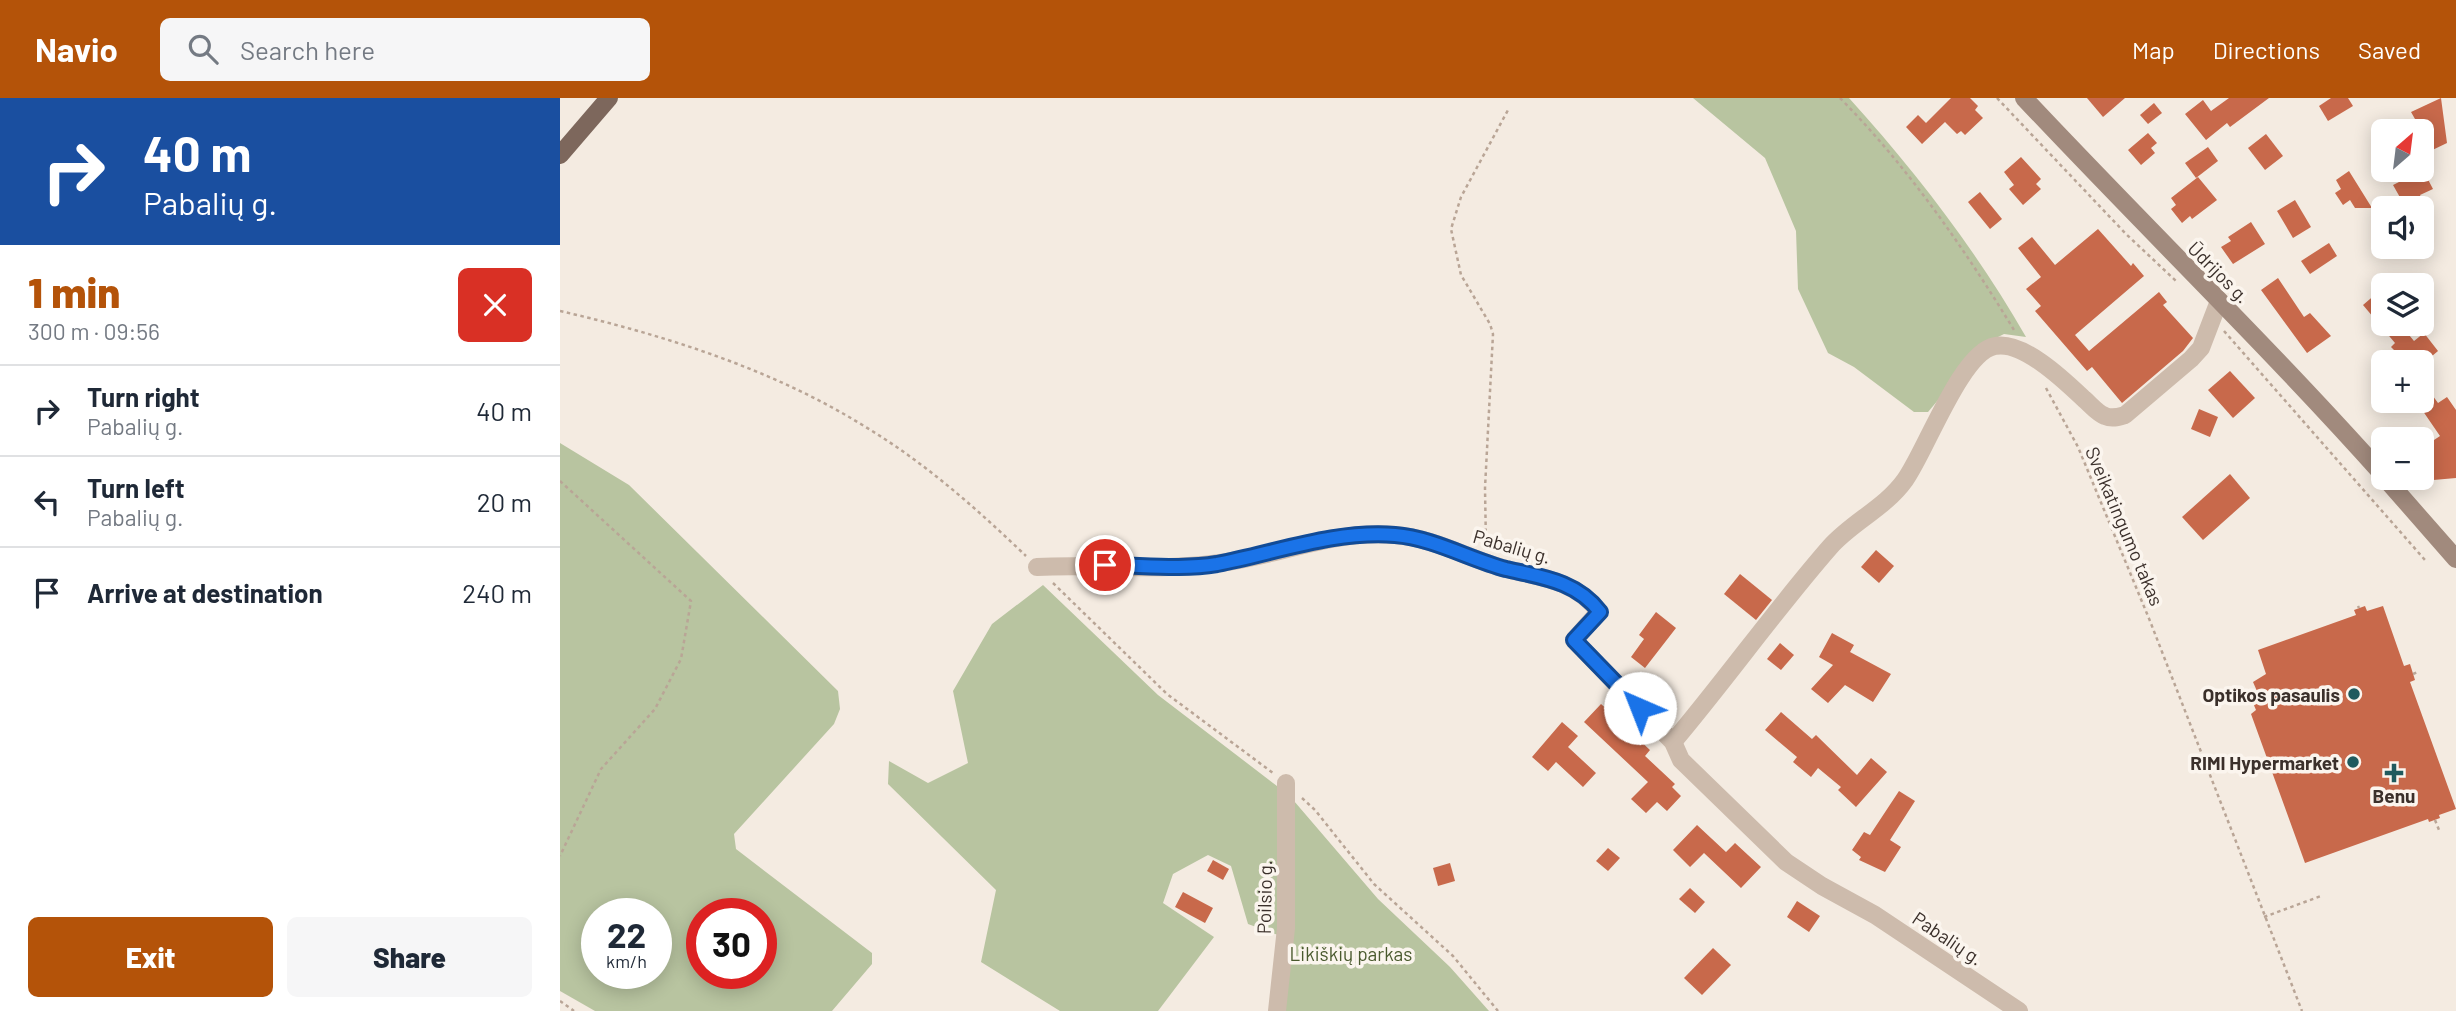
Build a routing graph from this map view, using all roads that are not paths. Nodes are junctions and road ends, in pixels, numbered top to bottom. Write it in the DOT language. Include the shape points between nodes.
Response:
graph roads {
  1 [pos="609,98"];
  2 [pos="2024,98"];
  3 [pos="560,155"];
  4 [pos="2218,301"];
  5 [pos="2371,462"];
  6 [pos="2395,490"];
  7 [pos="2456,559"];
  8 [pos="1037,567"];
  9 [pos="1673,742"];
  10 [pos="1286,783"];
  11 [pos="1277,1011"];
  12 [pos="2019,1011"];
  1 -- 3 [label="main road"];
  2 -- 4 [label="main road, Ūdrijos g."];
  4 -- 5 [label="main road, Ūdrijos g."];
  4 -- 9 [label="street" via="2201,348 2125,415 2115,418 2102,415 2047,366 2029,356 1998,345 1987,349 1951,394 1905,480 1832,545"];
  6 -- 7 [label="main road, Ūdrijos g."];
  8 -- 9 [label="street, Pabalių g." via="1213,564 1324,541 1394,534 1436,545 1560,582 1593,604 1600,612 1574,640"];
  9 -- 12 [label="street, Pabalių g." via="1681,760 1786,862"];
  10 -- 11 [label="street, Poilsio g." via="1286,928"];
}
